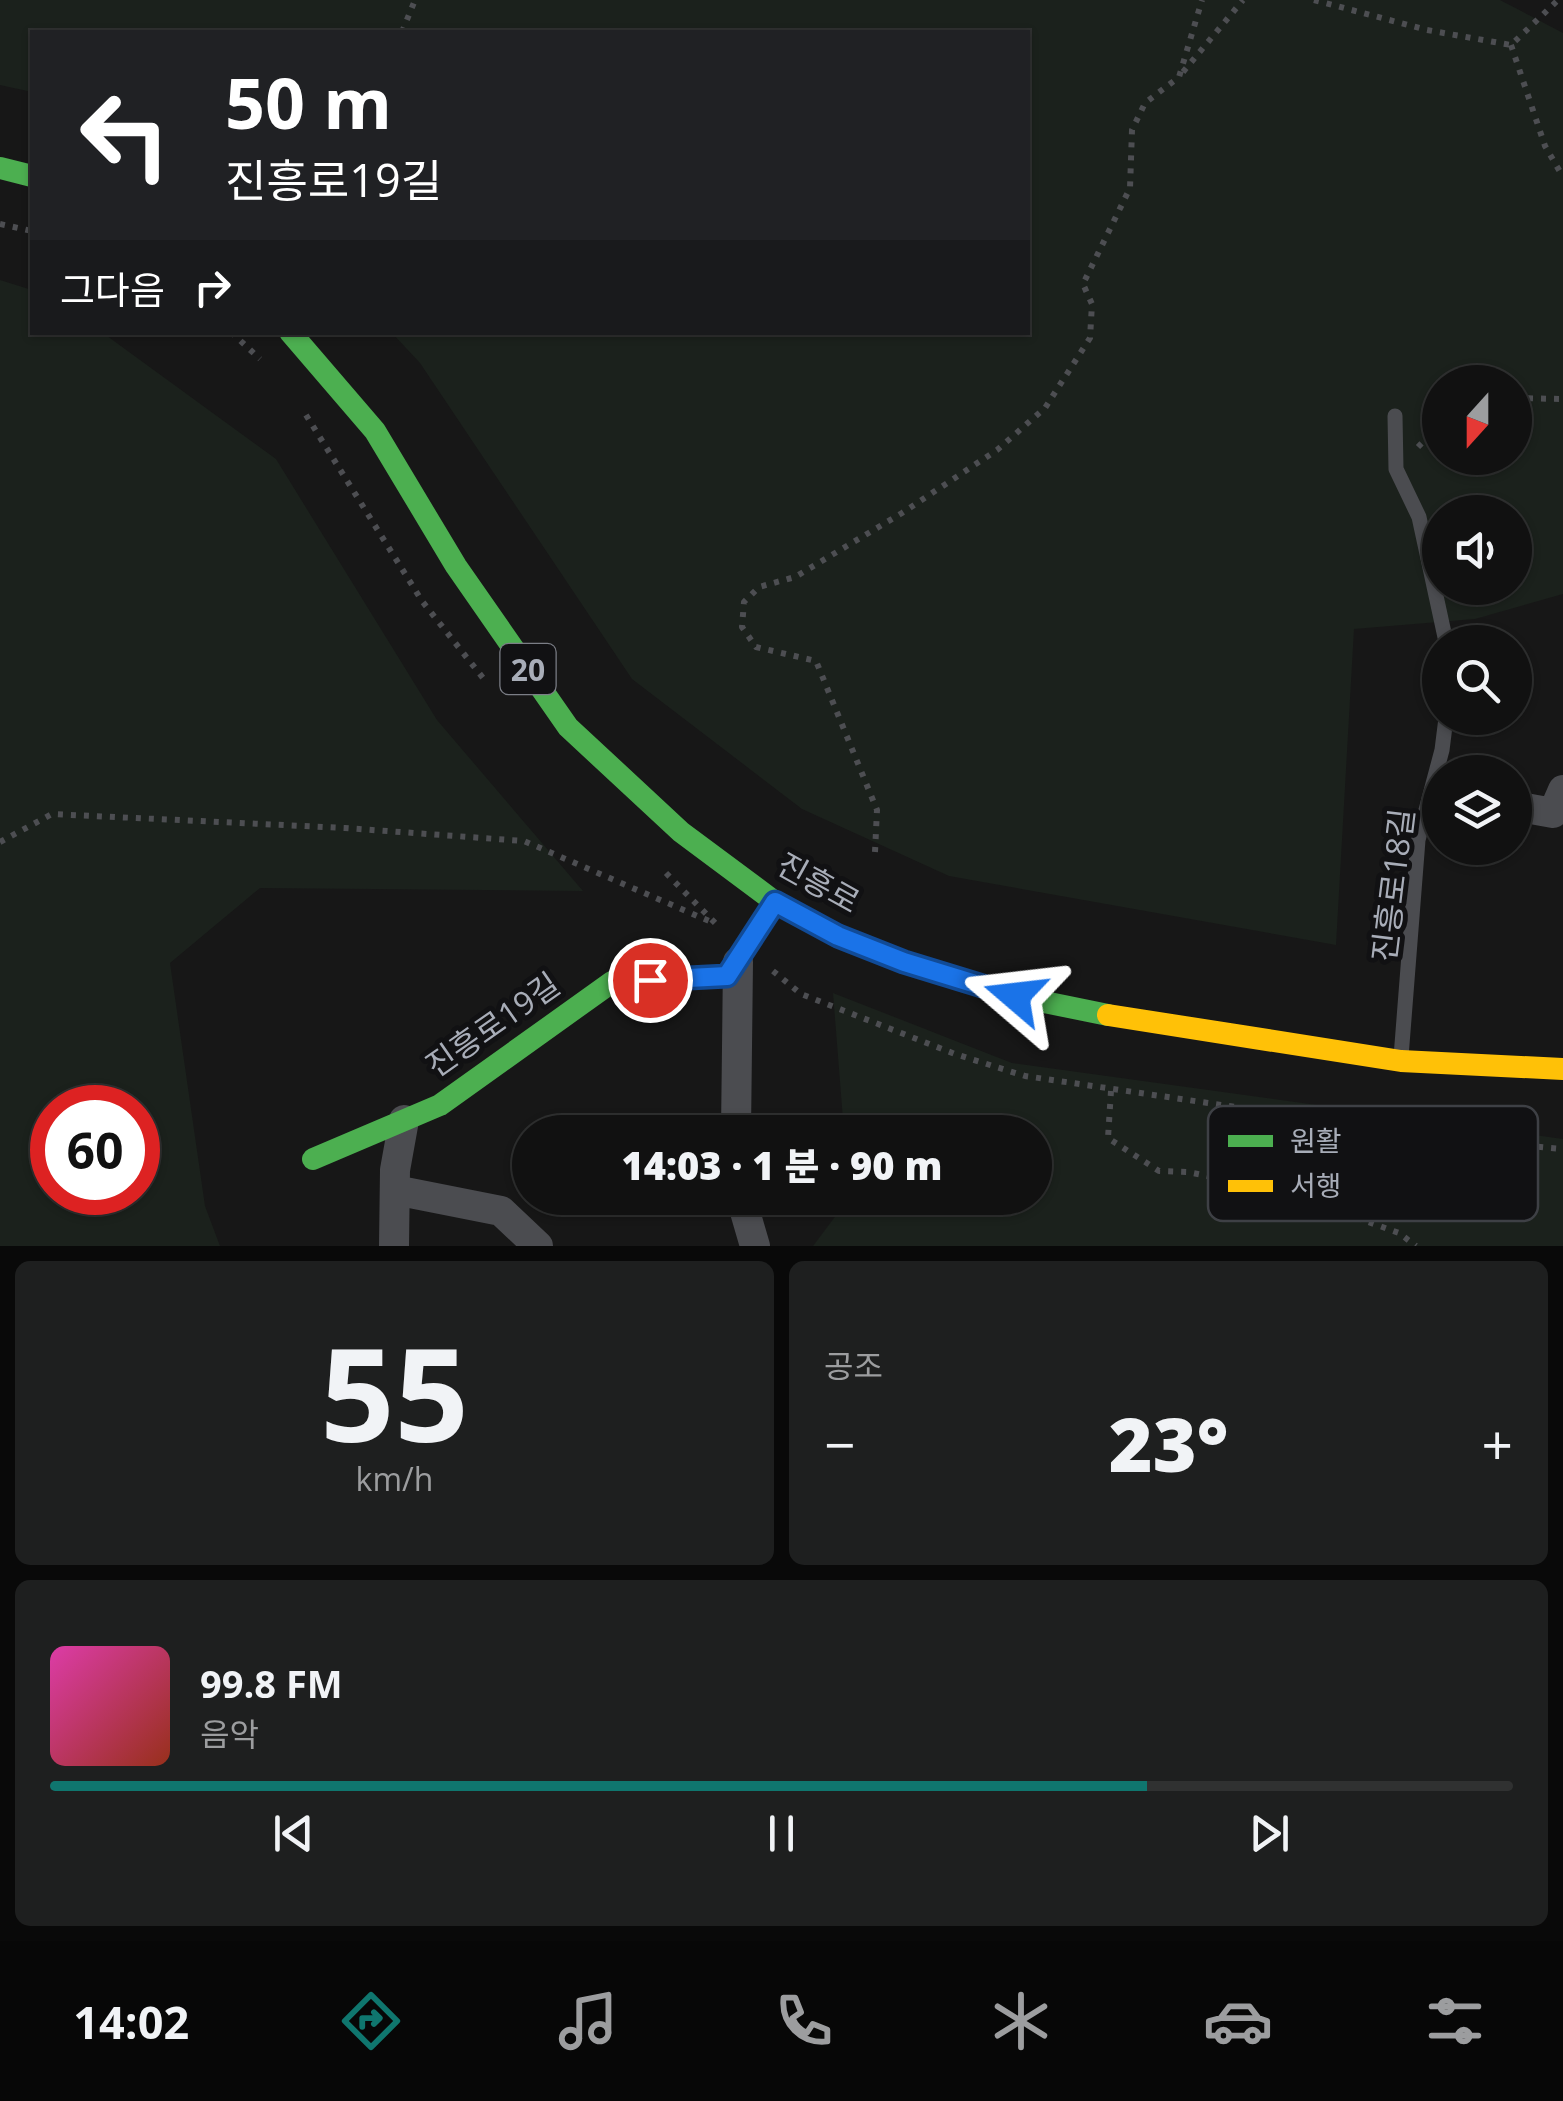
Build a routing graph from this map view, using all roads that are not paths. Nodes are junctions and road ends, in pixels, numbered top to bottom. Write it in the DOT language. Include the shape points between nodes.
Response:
graph roads {
  1 [pos="0,168"];
  2 [pos="30,176"];
  3 [pos="293,335"];
  4 [pos="1395,416"];
  5 [pos="1442,625"];
  6 [pos="1444,735"];
  7 [pos="1532,808"];
  8 [pos="1560,810"];
  9 [pos="775,902"];
  10 [pos="738,962"];
  11 [pos="1400,1061"];
  12 [pos="1563,1069"];
  13 [pos="736,1115"];
  14 [pos="404,1120"];
  15 [pos="313,1159"];
  16 [pos="395,1190"];
  17 [pos="746,1215"];
  18 [pos="394,1246"];
  19 [pos="538,1246"];
  20 [pos="756,1246"];
  1 -- 2 [label="main road"];
  3 -- 9 [label="main road, 진흥로 / 20" via="375,431 456,566 568,728 681,832"];
  4 -- 5 [label="lane" via="1396,468 1419,516"];
  6 -- 11 [label="lane, 진흥로18길" via="1418,840"];
  7 -- 8 [label="street"];
  9 -- 10 [label="main road"];
  9 -- 11 [label="main road, 진흥로 / 20" via="854,942 1015,996"];
  10 -- 13 [label="street"];
  10 -- 14 [label="main road, 진흥로19길" via="727,976 612,982 440,1105"];
  11 -- 12 [label="main road, 진흥로 / 20"];
  14 -- 15 [label="main road, 진흥로19길"];
  14 -- 16 [label="street"];
  16 -- 18 [label="street"];
  16 -- 19 [label="street" via="501,1212"];
  17 -- 20 [label="street"];
}
